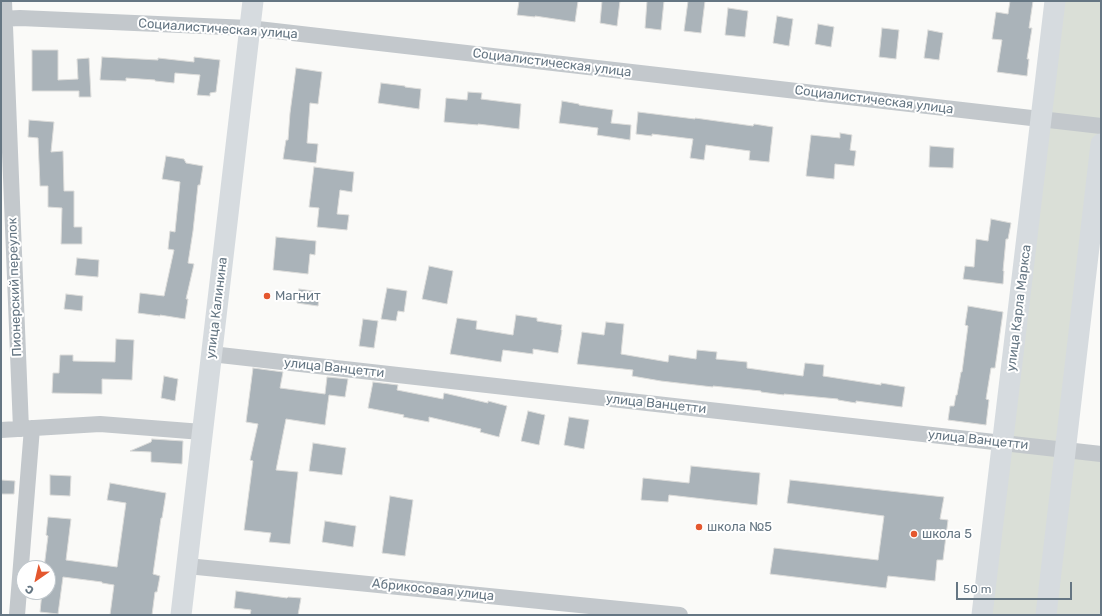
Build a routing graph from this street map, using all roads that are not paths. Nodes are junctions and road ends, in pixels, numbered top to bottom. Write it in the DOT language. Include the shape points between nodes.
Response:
graph roads {
  1 [pos="4,1"];
  2 [pos="253,1"];
  3 [pos="1055,1"];
  4 [pos="3,19"];
  5 [pos="249,28"];
  6 [pos="1041,119"];
  7 [pos="1101,126"];
  8 [pos="1101,144"];
  9 [pos="211,354"];
  10 [pos="27,428"];
  11 [pos="1,430"];
  12 [pos="202,432"];
  13 [pos="1003,443"];
  14 [pos="1066,450"];
  15 [pos="1101,454"];
  16 [pos="187,566"];
  17 [pos="17,615"];
  18 [pos="181,615"];
  19 [pos="680,615"];
  20 [pos="982,615"];
  21 [pos="1046,615"];
  1 -- 4 [label="street, Пионерский переулок"];
  2 -- 5 [label="main road, улица Калинина"];
  3 -- 6 [label="main road, улица Карла Маркса"];
  4 -- 5 [label="street, Социалистическая улица"];
  4 -- 10 [label="street, Пионерский переулок"];
  5 -- 6 [label="street, Социалистическая улица"];
  5 -- 9 [label="main road, улица Калинина"];
  6 -- 7 [label="street, Социалистическая улица"];
  6 -- 13 [label="main road, улица Карла Маркса"];
  8 -- 14 [label="main road"];
  9 -- 12 [label="main road, улица Калинина"];
  9 -- 13 [label="street, улица Ванцетти"];
  10 -- 11 [label="street"];
  10 -- 12 [label="street" via="100,424"];
  10 -- 17 [label="street, Пионерский переулок"];
  12 -- 16 [label="main road, улица Калинина"];
  13 -- 14 [label="street, улица Ванцетти"];
  13 -- 20 [label="main road, улица Карла Маркса"];
  14 -- 15 [label="street, улица Ванцетти"];
  14 -- 21 [label="main road"];
  16 -- 18 [label="main road, улица Калинина"];
  16 -- 19 [label="street, Абрикосовая улица"];
}
